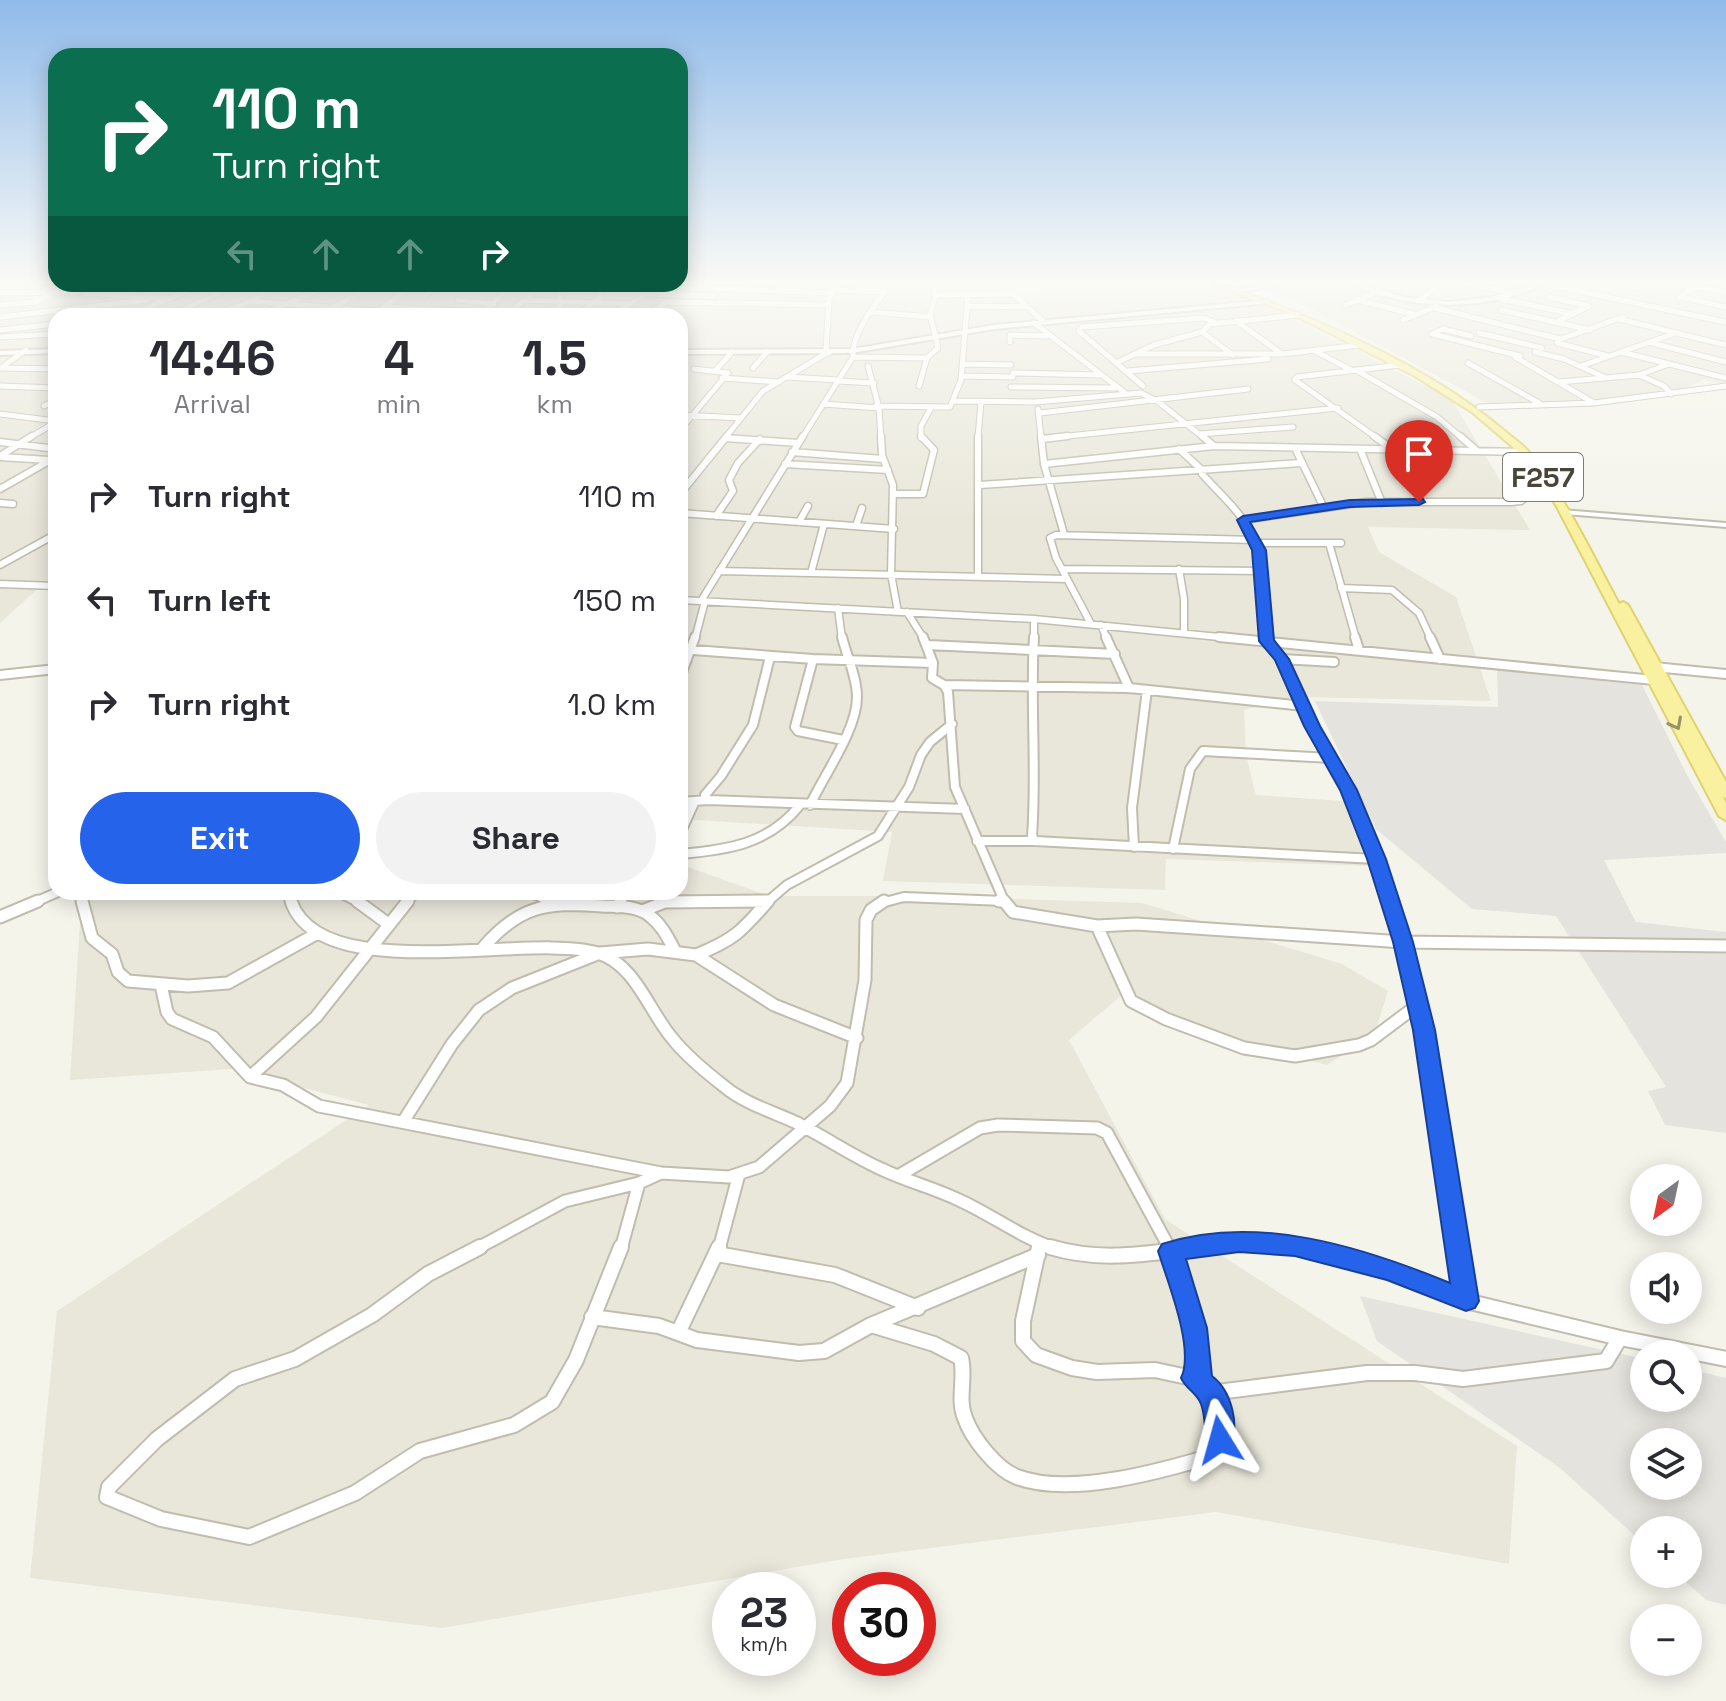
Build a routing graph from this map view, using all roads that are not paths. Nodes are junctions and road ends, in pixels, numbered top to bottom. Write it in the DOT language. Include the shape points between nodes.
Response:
graph roads {
  1 [pos="722,363"];
  2 [pos="757,363"];
  3 [pos="810,363"];
  4 [pos="847,363"];
  5 [pos="925,363"];
  6 [pos="977,363"];
  7 [pos="1011,363"];
  8 [pos="1085,363"];
  9 [pos="1120,363"];
  10 [pos="1240,363"];
  11 [pos="1340,363"];
  12 [pos="1397,363"];
  13 [pos="1402,363"];
  14 [pos="1468,363"];
  15 [pos="1526,363"];
  16 [pos="1572,363"];
  17 [pos="1589,363"];
  18 [pos="962,364"];
  19 [pos="1669,364"];
  20 [pos="1400,365"];
  21 [pos="868,366"];
  22 [pos="1581,366"];
  23 [pos="0,368"];
  24 [pos="753,368"];
  25 [pos="48,369"];
  26 [pos="694,369"];
  27 [pos="1354,370"];
  28 [pos="715,371"];
  29 [pos="1128,371"];
  30 [pos="1013,375"];
  31 [pos="1101,375"];
  32 [pos="1639,375"];
  33 [pos="961,376"];
  34 [pos="787,377"];
  35 [pos="722,378"];
  36 [pos="1607,378"];
  37 [pos="1726,378"];
  38 [pos="838,381"];
  39 [pos="779,382"];
  40 [pos="1559,382"];
  41 [pos="874,383"];
  42 [pos="0,386"];
  43 [pos="48,386"];
  44 [pos="919,386"];
  45 [pos="1143,386"];
  46 [pos="1726,386"];
  47 [pos="1011,387"];
  48 [pos="1248,389"];
  49 [pos="1122,390"];
  50 [pos="1671,394"];
  51 [pos="953,401"];
  52 [pos="1157,401"];
  53 [pos="981,402"];
  54 [pos="1008,402"];
  55 [pos="1035,402"];
  56 [pos="1594,403"];
  57 [pos="48,404"];
  58 [pos="823,404"];
  59 [pos="1542,405"];
  60 [pos="44,406"];
  61 [pos="878,407"];
  62 [pos="1479,407"];
  63 [pos="931,408"];
  64 [pos="1338,408"];
  65 [pos="1040,413"];
  66 [pos="0,414"];
  67 [pos="688,416"];
  68 [pos="692,416"];
  69 [pos="741,418"];
  70 [pos="48,420"];
  71 [pos="688,421"];
  72 [pos="1185,422"];
  73 [pos="48,426"];
  74 [pos="1293,427"];
  75 [pos="1199,434"];
  76 [pos="726,438"];
  77 [pos="760,439"];
  78 [pos="1042,439"];
  79 [pos="0,442"];
  80 [pos="798,443"];
  81 [pos="16,445"];
  82 [pos="1214,446"];
  83 [pos="48,448"];
  84 [pos="1295,448"];
  85 [pos="1179,449"];
  86 [pos="1360,449"];
  87 [pos="1392,449"];
  88 [pos="1476,450"];
  89 [pos="792,452"];
  90 [pos="1524,452"];
  91 [pos="0,456"];
  92 [pos="48,459"];
  93 [pos="883,459"];
  94 [pos="48,462"];
  95 [pos="1301,463"];
  96 [pos="785,464"];
  97 [pos="1044,464"];
  98 [pos="888,470"];
  99 [pos="1203,471"];
  100 [pos="1049,482"];
  101 [pos="688,484"];
  102 [pos="980,485"];
  103 [pos="0,489"];
  104 [pos="893,494"];
  105 [pos="1555,494"];
  106 [pos="0,503"];
  107 [pos="1382,503"];
  108 [pos="13,504"];
  109 [pos="808,506"];
  110 [pos="862,508"];
  111 [pos="1324,508"];
  112 [pos="688,514"];
  113 [pos="1571,514"];
  114 [pos="716,516"];
  115 [pos="754,519"];
  116 [pos="1243,520"];
  117 [pos="799,522"];
  118 [pos="824,524"];
  119 [pos="856,526"];
  120 [pos="1726,526"];
  121 [pos="894,529"];
  122 [pos="1064,534"];
  123 [pos="1256,541"];
  124 [pos="46,542"];
  125 [pos="1329,543"];
  126 [pos="1341,543"];
  127 [pos="0,565"];
  128 [pos="1062,569"];
  129 [pos="1179,569"];
  130 [pos="719,571"];
  131 [pos="1263,571"];
  132 [pos="811,573"];
  133 [pos="891,574"];
  134 [pos="978,577"];
  135 [pos="1066,579"];
  136 [pos="0,584"];
  137 [pos="48,586"];
  138 [pos="1341,588"];
  139 [pos="688,600"];
  140 [pos="703,601"];
  141 [pos="838,608"];
  142 [pos="903,612"];
  143 [pos="1034,619"];
  144 [pos="1091,624"];
  145 [pos="1101,625"];
  146 [pos="1184,633"];
  147 [pos="1267,641"];
  148 [pos="928,645"];
  149 [pos="688,650"];
  150 [pos="692,650"];
  151 [pos="1359,650"];
  152 [pos="1035,652"];
  153 [pos="1115,654"];
  154 [pos="770,657"];
  155 [pos="688,659"];
  156 [pos="813,659"];
  157 [pos="1282,659"];
  158 [pos="1440,659"];
  159 [pos="851,661"];
  160 [pos="1334,662"];
  161 [pos="933,663"];
  162 [pos="1651,666"];
  163 [pos="48,670"];
  164 [pos="1726,674"];
  165 [pos="0,675"];
  166 [pos="1654,680"];
  167 [pos="944,685"];
  168 [pos="1031,686"];
  169 [pos="1129,688"];
  170 [pos="1147,690"];
  171 [pos="1304,706"];
  172 [pos="952,724"];
  173 [pos="843,740"];
  174 [pos="1331,758"];
  175 [pos="1726,794"];
  176 [pos="708,800"];
  177 [pos="688,803"];
  178 [pos="694,803"];
  179 [pos="805,805"];
  180 [pos="898,805"];
  181 [pos="965,809"];
  182 [pos="688,816"];
  183 [pos="1726,816"];
  184 [pos="977,841"];
  185 [pos="1035,841"];
  186 [pos="1134,847"];
  187 [pos="1173,849"];
  188 [pos="688,853"];
  189 [pos="1376,859"];
  190 [pos="48,896"];
  191 [pos="82,900"];
  192 [pos="291,900"];
  193 [pos="356,900"];
  194 [pos="409,900"];
  195 [pos="547,900"];
  196 [pos="621,900"];
  197 [pos="768,901"];
  198 [pos="1004,901"];
  199 [pos="552,902"];
  200 [pos="617,907"];
  201 [pos="642,911"];
  202 [pos="0,917"];
  203 [pos="387,923"];
  204 [pos="1097,926"];
  205 [pos="316,934"];
  206 [pos="1403,942"];
  207 [pos="1726,946"];
  208 [pos="368,947"];
  209 [pos="481,950"];
  210 [pos="675,951"];
  211 [pos="600,953"];
  212 [pos="696,955"];
  213 [pos="161,985"];
  214 [pos="1419,1004"];
  215 [pos="857,1038"];
  216 [pos="250,1077"];
  217 [pos="403,1122"];
  218 [pos="807,1128"];
  219 [pos="661,1173"];
  220 [pos="739,1174"];
  221 [pos="898,1176"];
  222 [pos="639,1183"];
  223 [pos="1039,1249"];
  224 [pos="1171,1251"];
  225 [pos="717,1254"];
  226 [pos="1466,1301"];
  227 [pos="918,1308"];
  228 [pos="592,1317"];
  229 [pos="871,1325"];
  230 [pos="678,1333"];
  231 [pos="1620,1338"];
  232 [pos="1726,1359"];
  233 [pos="1194,1378"];
  234 [pos="1210,1391"];
  1 -- 28 [label="street"];
  2 -- 24 [label="street"];
  3 -- 34 [label="street"];
  4 -- 38 [label="street"];
  5 -- 44 [label="street"];
  6 -- 18 [label="street"];
  7 -- 30 [label="street"];
  8 -- 31 [label="street"];
  9 -- 29 [label="street"];
  10 -- 29 [label="street"];
  11 -- 27 [label="street"];
  12 -- 20 [label="main road, F257"];
  13 -- 62 [label="main road, F257"];
  14 -- 59 [label="street"];
  15 -- 40 [label="street"];
  16 -- 22 [label="street"];
  17 -- 22 [label="street"];
  18 -- 33 [label="street"];
  19 -- 32 [label="street"];
  19 -- 37 [label="street"];
  20 -- 27 [label="street"];
  20 -- 90 [label="main road, F257" via="1475,410"];
  21 -- 41 [label="street"];
  22 -- 36 [label="street"];
  23 -- 25 [label="street"];
  26 -- 28 [label="street"];
  27 -- 64 [label="street" via="1294,378"];
  27 -- 88 [label="street" via="1437,417"];
  28 -- 35 [label="street" via="727,372"];
  29 -- 45 [label="street"];
  30 -- 31 [label="street"];
  30 -- 33 [label="street"];
  30 -- 47 [label="street"];
  31 -- 49 [label="street"];
  32 -- 36 [label="street"];
  32 -- 50 [label="street"];
  33 -- 51 [label="street"];
  34 -- 38 [label="street"];
  34 -- 39 [label="street"];
  35 -- 39 [label="street"];
  35 -- 68 [label="street"];
  36 -- 40 [label="street"];
  38 -- 41 [label="street"];
  38 -- 58 [label="street"];
  39 -- 69 [label="street" via="763,391"];
  40 -- 56 [label="street"];
  41 -- 61 [label="street"];
  42 -- 43 [label="street"];
  46 -- 50 [label="street"];
  47 -- 49 [label="street"];
  47 -- 54 [label="street"];
  48 -- 52 [label="street"];
  49 -- 52 [label="street"];
  49 -- 55 [label="street"];
  50 -- 56 [label="street"];
  51 -- 53 [label="street"];
  51 -- 63 [label="street" via="948,408"];
  52 -- 65 [label="street"];
  52 -- 72 [label="street"];
  53 -- 54 [label="street"];
  53 -- 102 [label="street"];
  54 -- 55 [label="street"];
  55 -- 65 [label="street"];
  56 -- 59 [label="street"];
  57 -- 60 [label="street"];
  58 -- 61 [label="street"];
  58 -- 80 [label="street"];
  59 -- 62 [label="street"];
  61 -- 63 [label="street"];
  61 -- 93 [label="street"];
  62 -- 113 [label="main road, F257" via="1532,452 1559,485"];
  63 -- 104 [label="street" via="921,426 921,438 934,450 923,494"];
  64 -- 72 [label="street"];
  64 -- 87 [label="street"];
  65 -- 78 [label="street"];
  66 -- 70 [label="street"];
  67 -- 68 [label="street"];
  68 -- 69 [label="street"];
  68 -- 71 [label="street"];
  69 -- 76 [label="street"];
  72 -- 75 [label="street"];
  72 -- 78 [label="street"];
  73 -- 81 [label="street"];
  74 -- 75 [label="street"];
  75 -- 82 [label="street"];
  76 -- 77 [label="street"];
  76 -- 101 [label="street"];
  77 -- 80 [label="street"];
  77 -- 114 [label="street" via="738,463 729,480 733,491"];
  78 -- 97 [label="street"];
  79 -- 81 [label="street"];
  80 -- 89 [label="street"];
  81 -- 83 [label="street"];
  81 -- 91 [label="street"];
  82 -- 84 [label="street"];
  82 -- 85 [label="street"];
  84 -- 86 [label="street"];
  84 -- 95 [label="street"];
  85 -- 97 [label="street"];
  85 -- 99 [label="street"];
  86 -- 87 [label="street"];
  86 -- 107 [label="street"];
  87 -- 88 [label="street"];
  88 -- 90 [label="street"];
  89 -- 93 [label="street"];
  89 -- 96 [label="street"];
  90 -- 105 [label="main road, F257"];
  91 -- 92 [label="street"];
  93 -- 98 [label="street"];
  94 -- 103 [label="street"];
  95 -- 99 [label="street"];
  95 -- 111 [label="street"];
  96 -- 98 [label="street"];
  96 -- 115 [label="street"];
  97 -- 100 [label="street"];
  98 -- 104 [label="street"];
  99 -- 100 [label="street"];
  99 -- 116 [label="street"];
  100 -- 102 [label="street"];
  100 -- 122 [label="street"];
  102 -- 134 [label="street"];
  104 -- 121 [label="street"];
  105 -- 107 [label="street" via="1530,494 1511,502"];
  105 -- 113 [label="main road, F257"];
  106 -- 108 [label="street"];
  107 -- 111 [label="street"];
  109 -- 117 [label="street"];
  110 -- 119 [label="street"];
  111 -- 116 [label="street"];
  112 -- 114 [label="street"];
  113 -- 120 [label="street"];
  113 -- 162 [label="main road, F257"];
  114 -- 115 [label="street"];
  115 -- 117 [label="street"];
  115 -- 130 [label="street"];
  116 -- 123 [label="street"];
  117 -- 118 [label="street"];
  118 -- 119 [label="street"];
  118 -- 132 [label="street"];
  119 -- 121 [label="street"];
  121 -- 133 [label="street"];
  122 -- 123 [label="street"];
  122 -- 128 [label="street" via="1050,538"];
  123 -- 125 [label="street"];
  123 -- 131 [label="street"];
  124 -- 127 [label="street"];
  125 -- 126 [label="street"];
  125 -- 138 [label="street"];
  128 -- 129 [label="street"];
  128 -- 135 [label="street"];
  129 -- 131 [label="street"];
  129 -- 146 [label="street"];
  130 -- 132 [label="street"];
  130 -- 140 [label="street"];
  131 -- 147 [label="street"];
  132 -- 133 [label="street"];
  133 -- 134 [label="street"];
  133 -- 142 [label="street"];
  134 -- 135 [label="street"];
  135 -- 144 [label="street"];
  136 -- 137 [label="street"];
  138 -- 151 [label="street"];
  138 -- 158 [label="street" via="1392,590 1419,613"];
  139 -- 140 [label="street"];
  140 -- 141 [label="street"];
  140 -- 150 [label="street"];
  141 -- 142 [label="street"];
  141 -- 159 [label="street" via="838,625"];
  142 -- 143 [label="street"];
  142 -- 148 [label="street"];
  143 -- 144 [label="street"];
  143 -- 152 [label="street"];
  144 -- 145 [label="street"];
  145 -- 146 [label="street"];
  145 -- 153 [label="street"];
  146 -- 147 [label="street"];
  147 -- 151 [label="street"];
  147 -- 157 [label="street"];
  148 -- 152 [label="street"];
  148 -- 161 [label="street"];
  149 -- 150 [label="street"];
  150 -- 154 [label="street"];
  150 -- 155 [label="street"];
  151 -- 158 [label="street"];
  152 -- 153 [label="street"];
  152 -- 168 [label="street"];
  153 -- 169 [label="street"];
  154 -- 156 [label="street"];
  154 -- 176 [label="street" via="753,725 705,795"];
  156 -- 159 [label="street"];
  156 -- 173 [label="street" via="795,727"];
  157 -- 160 [label="street"];
  157 -- 171 [label="street"];
  158 -- 166 [label="street"];
  159 -- 161 [label="street"];
  159 -- 173 [label="street" via="857,698"];
  161 -- 167 [label="street" via="932,678"];
  162 -- 164 [label="street"];
  162 -- 166 [label="main road, F257"];
  162 -- 175 [label="main road, F257"];
  163 -- 165 [label="street"];
  166 -- 183 [label="main road, F257, one-way"];
  167 -- 168 [label="street"];
  167 -- 172 [label="street"];
  168 -- 169 [label="street"];
  168 -- 185 [label="street"];
  169 -- 170 [label="street"];
  170 -- 171 [label="street"];
  170 -- 186 [label="street" via="1132,808"];
  171 -- 174 [label="street"];
  172 -- 180 [label="street" via="921,755"];
  172 -- 181 [label="street" via="951,763"];
  173 -- 179 [label="street"];
  174 -- 187 [label="street" via="1203,751 1190,769"];
  174 -- 189 [label="street"];
  176 -- 178 [label="street"];
  176 -- 179 [label="street"];
  177 -- 178 [label="street"];
  178 -- 182 [label="street"];
  179 -- 180 [label="street"];
  179 -- 188 [label="street" via="789,821 746,845"];
  180 -- 181 [label="street"];
  180 -- 197 [label="street" via="878,836 797,879"];
  181 -- 184 [label="street"];
  184 -- 185 [label="street"];
  184 -- 198 [label="street"];
  185 -- 186 [label="street"];
  186 -- 187 [label="street"];
  187 -- 189 [label="street"];
  189 -- 206 [label="street"];
  190 -- 202 [label="street"];
  191 -- 213 [label="street" via="92,938 112,954 118,972 128,981"];
  192 -- 205 [label="street" via="295,913"];
  193 -- 203 [label="street"];
  194 -- 203 [label="street"];
  195 -- 199 [label="street"];
  196 -- 200 [label="street"];
  197 -- 201 [label="street" via="665,902"];
  197 -- 212 [label="street" via="740,933"];
  198 -- 204 [label="street" via="1024,916"];
  198 -- 215 [label="street" via="904,897 885,900 871,910"];
  199 -- 200 [label="street"];
  199 -- 209 [label="street" via="503,923"];
  200 -- 201 [label="street"];
  201 -- 210 [label="street" via="663,929"];
  203 -- 208 [label="street"];
  204 -- 206 [label="street" via="1136,924"];
  204 -- 214 [label="street" via="1131,1001 1244,1048 1295,1056 1359,1045"];
  205 -- 208 [label="street"];
  205 -- 213 [label="street" via="228,983"];
  206 -- 207 [label="street"];
  206 -- 214 [label="street"];
  208 -- 209 [label="street" via="407,953"];
  208 -- 216 [label="street" via="305,1028"];
  209 -- 211 [label="street" via="568,947"];
  210 -- 211 [label="street"];
  210 -- 212 [label="street"];
  211 -- 217 [label="street" via="512,988 479,1010"];
  211 -- 218 [label="street" via="635,983 672,1039 707,1073 728,1090"];
  212 -- 215 [label="street" via="774,1005"];
  213 -- 216 [label="street" via="172,1019 213,1037"];
  214 -- 226 [label="street"];
  215 -- 218 [label="street" via="847,1083"];
  216 -- 217 [label="street" via="283,1085 330,1110"];
  217 -- 219 [label="street"];
  218 -- 220 [label="street" via="759,1167"];
  218 -- 221 [label="street"];
  219 -- 220 [label="street"];
  219 -- 222 [label="street"];
  220 -- 225 [label="street"];
  221 -- 223 [label="street" via="985,1212"];
  221 -- 224 [label="street" via="980,1128 1097,1128 1113,1139"];
  222 -- 228 [label="street" via="621,1248"];
  222 -- 228 [label="street" via="565,1201 428,1274 372,1315 295,1359 235,1379 157,1439 109,1487 107,1497 161,1519 210,1530 249,1537 273,1529 355,1493 420,1451 514,1425 552,1402"];
  223 -- 224 [label="street" via="1080,1256"];
  223 -- 227 [label="street"];
  223 -- 233 [label="street" via="1023,1322 1027,1349 1044,1361 1094,1371 1153,1370"];
  224 -- 226 [label="street" via="1239,1242 1295,1246 1392,1270"];
  224 -- 233 [label="street" via="1194,1328 1199,1374"];
  225 -- 227 [label="street" via="835,1275"];
  225 -- 230 [label="street"];
  226 -- 231 [label="street"];
  227 -- 229 [label="street"];
  228 -- 230 [label="street"];
  229 -- 230 [label="street" via="824,1351 799,1353"];
  229 -- 234 [label="street" via="961,1358 959,1392 966,1423 1003,1469 1042,1483 1172,1469 1215,1455 1221,1423"];
  231 -- 232 [label="street"];
  231 -- 234 [label="street" via="1606,1361 1463,1379 1367,1373"];
  233 -- 234 [label="street"];
}
